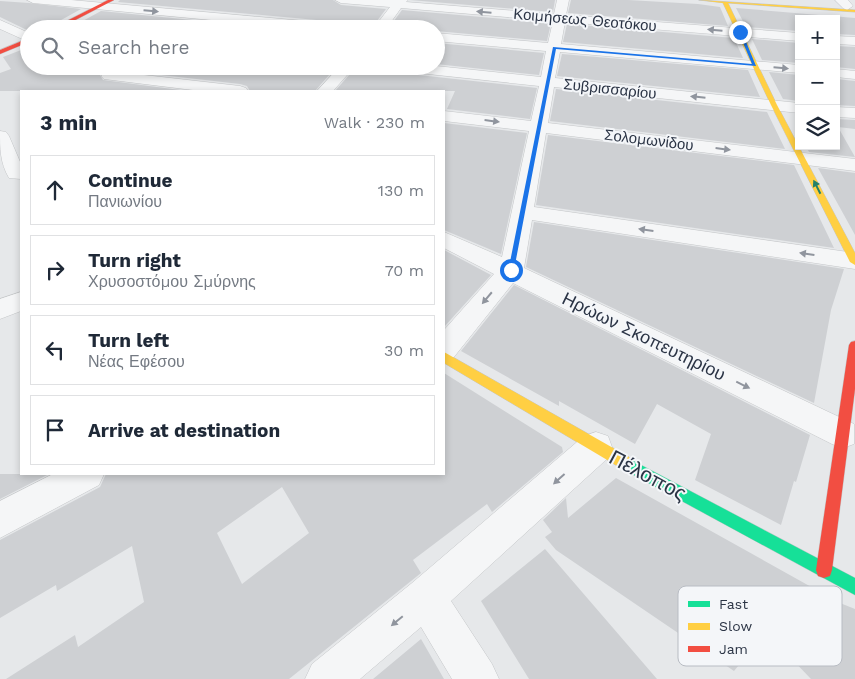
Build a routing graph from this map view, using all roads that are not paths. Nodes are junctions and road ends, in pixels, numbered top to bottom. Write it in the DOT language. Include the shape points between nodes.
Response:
graph roads {
  1 [pos="33,0"];
  2 [pos="112,0"];
  3 [pos="341,0"];
  4 [pos="701,0"];
  5 [pos="753,0"];
  6 [pos="724,1"];
  7 [pos="400,2"];
  8 [pos="99,6"];
  9 [pos="850,6"];
  10 [pos="239,9"];
  11 [pos="562,9"];
  12 [pos="226,18"];
  13 [pos="71,20"];
  14 [pos="223,20"];
  15 [pos="248,20"];
  16 [pos="385,20"];
  17 [pos="0,24"];
  18 [pos="740,32"];
  19 [pos="20,34"];
  20 [pos="795,37"];
  21 [pos="445,38"];
  22 [pos="840,40"];
  23 [pos="855,42"];
  24 [pos="20,43"];
  25 [pos="554,47"];
  26 [pos="0,52"];
  27 [pos="755,66"];
  28 [pos="795,69"];
  29 [pos="445,72"];
  30 [pos="840,73"];
  31 [pos="855,74"];
  32 [pos="108,75"];
  33 [pos="124,75"];
  34 [pos="340,75"];
  35 [pos="547,82"];
  36 [pos="139,90"];
  37 [pos="233,90"];
  38 [pos="326,90"];
  39 [pos="774,105"];
  40 [pos="795,108"];
  41 [pos="840,112"];
  42 [pos="855,114"];
  43 [pos="445,116"];
  44 [pos="538,127"];
  45 [pos="0,136"];
  46 [pos="802,158"];
  47 [pos="855,165"];
  48 [pos="12,176"];
  49 [pos="522,212"];
  50 [pos="445,239"];
  51 [pos="855,261"];
  52 [pos="511,270"];
  53 [pos="20,301"];
  54 [pos="0,309"];
  55 [pos="855,345"];
  56 [pos="445,348"];
  57 [pos="445,357"];
  58 [pos="843,434"];
  59 [pos="596,447"];
  60 [pos="85,475"];
  61 [pos="0,520"];
  62 [pos="824,570"];
  63 [pos="855,587"];
  64 [pos="426,597"];
  65 [pos="327,679"];
  66 [pos="477,679"];
  1 -- 8 [label="street"];
  2 -- 8 [label="street"];
  3 -- 7 [label="street, Κοιμήσεως Θεοτόκου"];
  4 -- 6 [label="street"];
  5 -- 9 [label="street"];
  6 -- 9 [label="street"];
  6 -- 18 [label="street"];
  11 -- 7 [label="street, Κοιμήσεως Θεοτόκου, one-way"];
  7 -- 16 [label="street"];
  8 -- 12 [label="street, one-way"];
  8 -- 13 [label="street"];
  10 -- 12 [label="street"];
  18 -- 11 [label="street, Κοιμήσεως Θεοτόκου, one-way"];
  11 -- 25 [label="street"];
  12 -- 14 [label="street"];
  12 -- 15 [label="street"];
  17 -- 19 [label="street"];
  18 -- 20 [label="street, Κοιμήσεως Θεοτόκου"];
  18 -- 27 [label="street"];
  21 -- 25 [label="street"];
  22 -- 23 [label="street"];
  24 -- 26 [label="street"];
  25 -- 27 [label="street"];
  25 -- 35 [label="street"];
  27 -- 28 [label="street, one-way"];
  27 -- 39 [label="street"];
  29 -- 35 [label="street, Συβρισσαρίου"];
  30 -- 31 [label="street"];
  32 -- 36 [label="street"];
  33 -- 37 [label="street"];
  34 -- 38 [label="street"];
  39 -- 35 [label="street, Συβρισσαρίου, one-way"];
  35 -- 44 [label="street"];
  39 -- 40 [label="street, Συβρισσαρίου"];
  39 -- 46 [label="street"];
  41 -- 42 [label="street"];
  43 -- 44 [label="street, Σολομωνίδου, one-way"];
  44 -- 46 [label="street, Σολομωνίδου, one-way"];
  44 -- 49 [label="street"];
  45 -- 48 [label="street"];
  46 -- 47 [label="street, Σολομωνίδου"];
  51 -- 46 [label="street, one-way"];
  51 -- 49 [label="street, one-way"];
  49 -- 52 [label="street"];
  50 -- 52 [label="street, Ηρώων Σκοπευτηρίου"];
  52 -- 56 [label="street, one-way"];
  52 -- 58 [label="street, Ηρώων Σκοπευτηρίου, one-way"];
  53 -- 54 [label="street"];
  55 -- 58 [label="street"];
  57 -- 59 [label="street, Πέλοπος"];
  58 -- 62 [label="street"];
  59 -- 62 [label="street, Πέλοπος"];
  59 -- 64 [label="street, one-way"];
  60 -- 61 [label="street"];
  62 -- 63 [label="street, Πέλοπος"];
  64 -- 65 [label="street, one-way"];
  64 -- 66 [label="street"];
}
